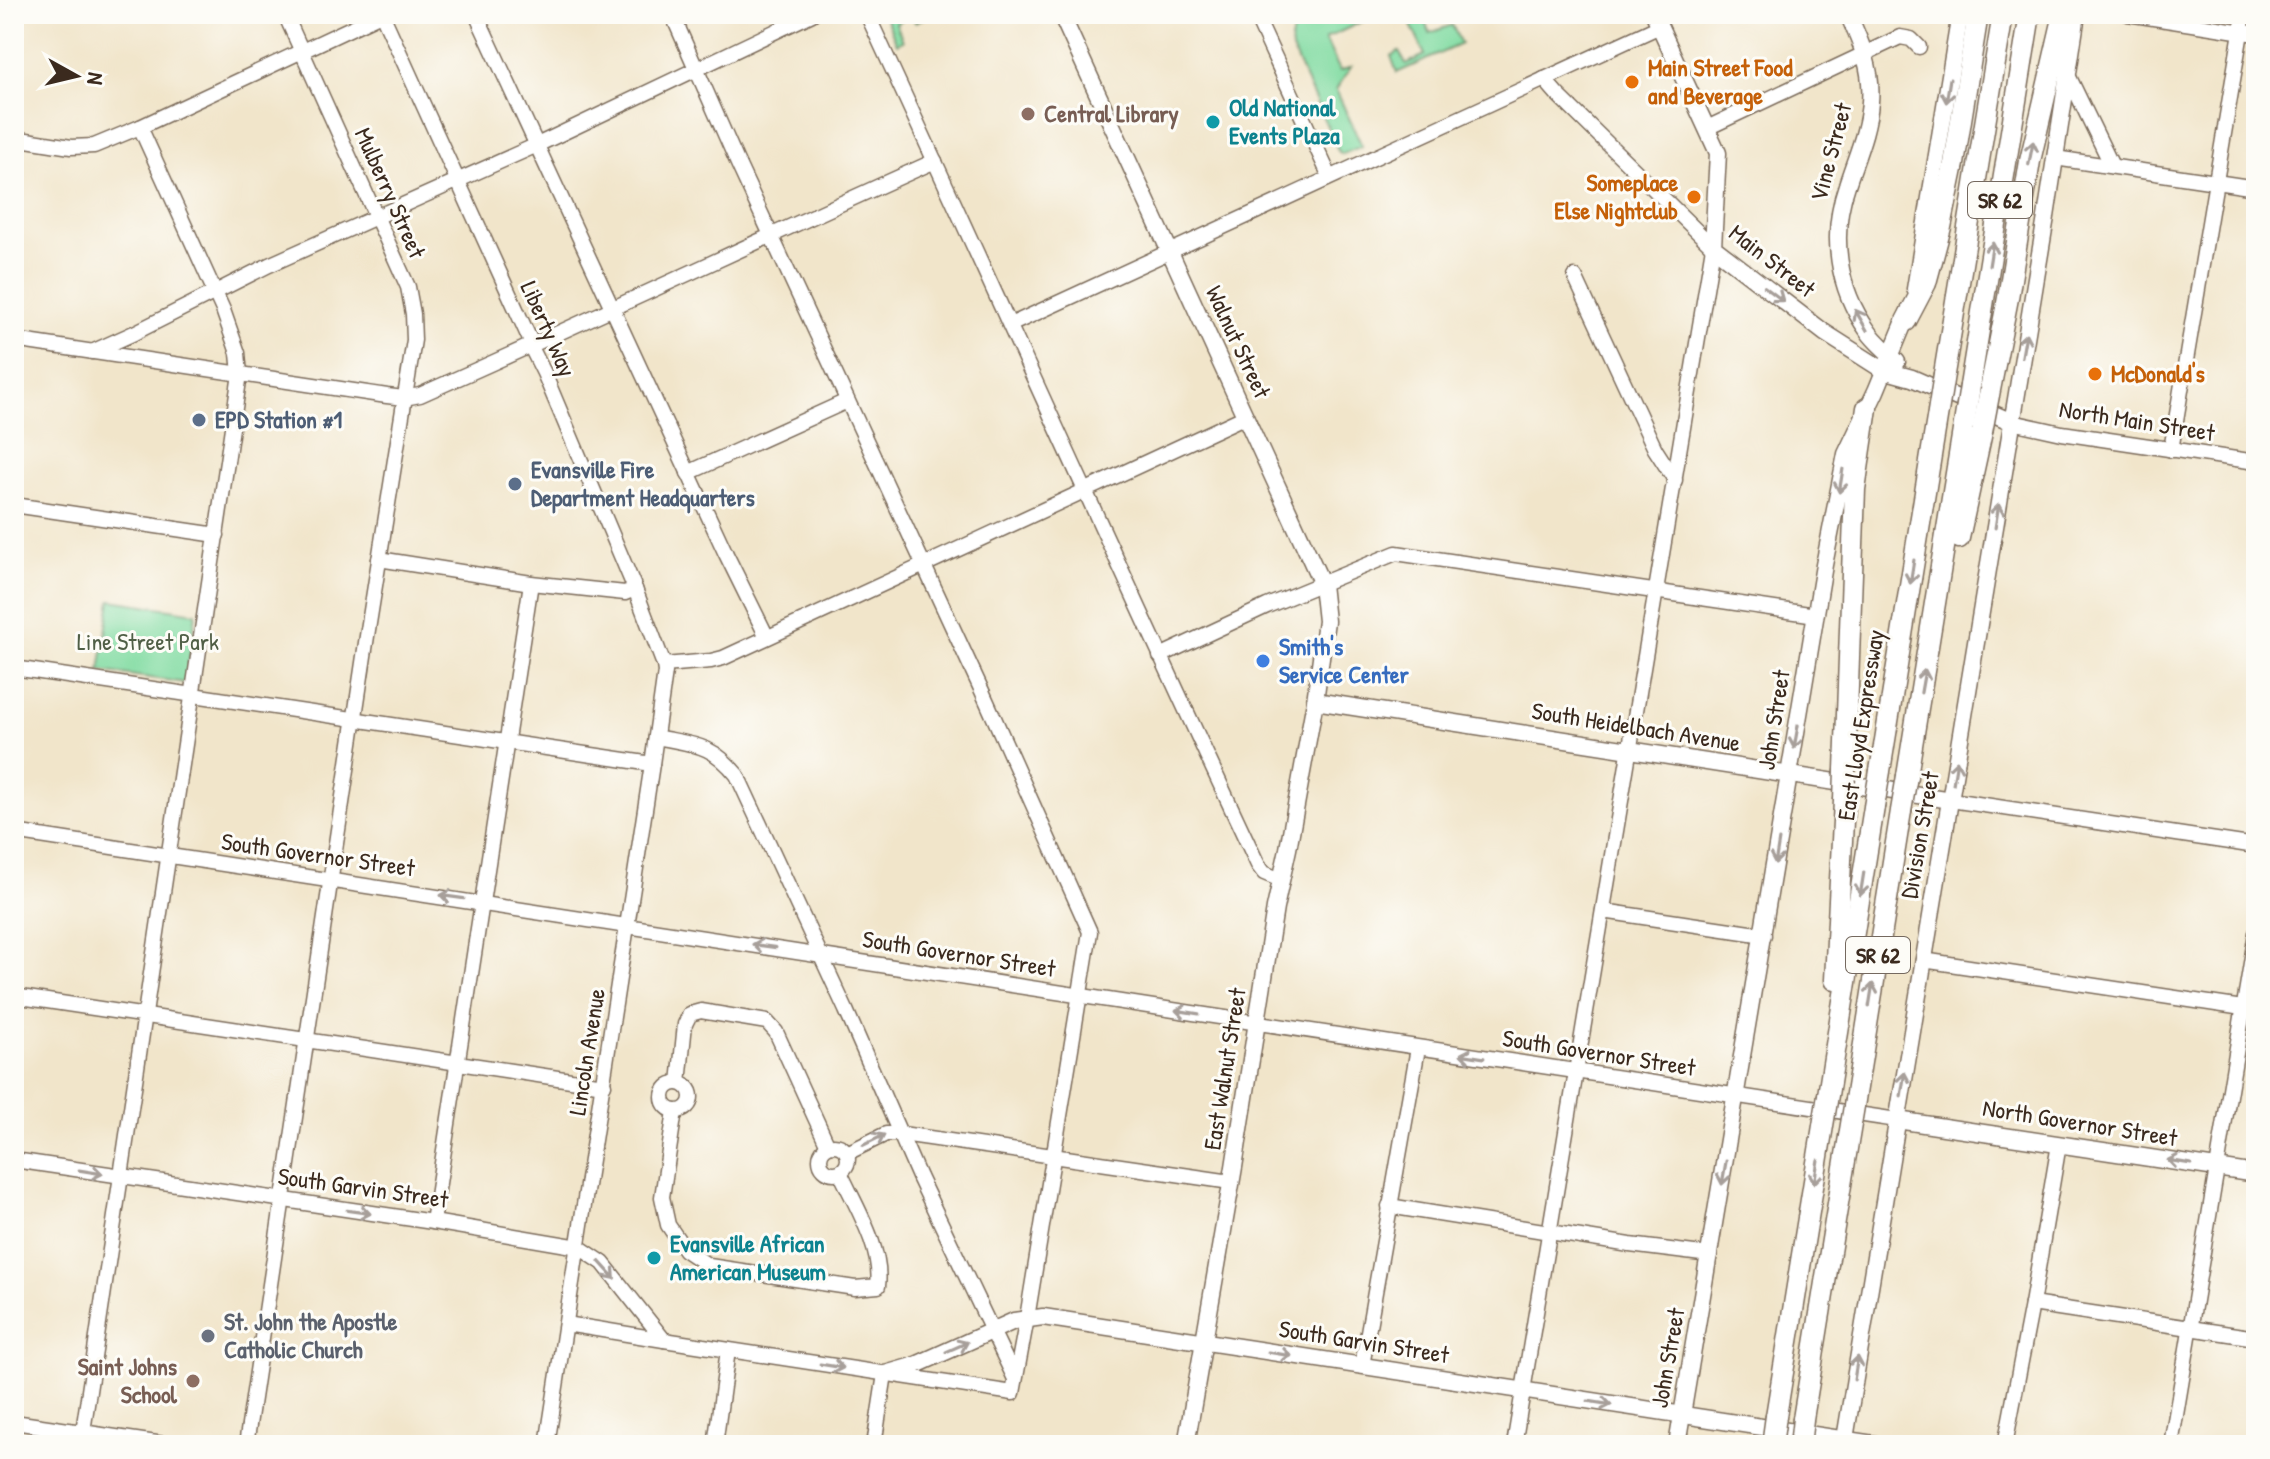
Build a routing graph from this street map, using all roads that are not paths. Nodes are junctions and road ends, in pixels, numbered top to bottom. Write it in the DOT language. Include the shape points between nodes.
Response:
graph roads {
  1 [pos="285,14"];
  2 [pos="382,14"];
  3 [pos="476,14"];
  4 [pos="672,14"];
  5 [pos="812,14"];
  6 [pos="867,14"];
  7 [pos="1061,14"];
  8 [pos="1255,14"];
  9 [pos="1848,14"];
  10 [pos="1960,14"];
  11 [pos="1978,14"];
  12 [pos="2003,14"];
  13 [pos="2030,14"];
  14 [pos="2064,14"];
  15 [pos="2077,14"];
  16 [pos="2128,14"];
  17 [pos="2244,14"];
  18 [pos="1657,20"];
  19 [pos="2248,33"];
  20 [pos="1919,47"];
  21 [pos="302,51"];
  22 [pos="1865,53"];
  23 [pos="697,67"];
  24 [pos="2067,72"];
  25 [pos="1544,79"];
  26 [pos="140,127"];
  27 [pos="1707,128"];
  28 [pos="14,138"];
  29 [pos="537,145"];
  30 [pos="2055,158"];
  31 [pos="935,161"];
  32 [pos="2112,166"];
  33 [pos="1330,177"];
  34 [pos="457,181"];
  35 [pos="2216,182"];
  36 [pos="2256,188"];
  37 [pos="377,216"];
  38 [pos="771,236"];
  39 [pos="1713,247"];
  40 [pos="1170,251"];
  41 [pos="1575,277"];
  42 [pos="216,292"];
  43 [pos="611,308"];
  44 [pos="1906,321"];
  45 [pos="1010,325"];
  46 [pos="14,340"];
  47 [pos="531,347"];
  48 [pos="92,352"];
  49 [pos="1890,354"];
  50 [pos="1883,370"];
  51 [pos="240,374"];
  52 [pos="1912,378"];
  53 [pos="404,398"];
  54 [pos="847,401"];
  55 [pos="1867,408"];
  56 [pos="1246,416"];
  57 [pos="2012,422"];
  58 [pos="1973,428"];
  59 [pos="2171,450"];
  60 [pos="2256,462"];
  61 [pos="688,473"];
  62 [pos="1675,480"];
  63 [pos="1085,490"];
  64 [pos="14,505"];
  65 [pos="217,535"];
  66 [pos="379,559"];
  67 [pos="923,564"];
  68 [pos="531,583"];
  69 [pos="1322,584"];
  70 [pos="635,589"];
  71 [pos="1656,590"];
  72 [pos="1816,615"];
  73 [pos="767,637"];
  74 [pos="1160,656"];
  75 [pos="664,665"];
  76 [pos="14,668"];
  77 [pos="193,695"];
  78 [pos="1315,701"];
  79 [pos="355,721"];
  80 [pos="656,737"];
  81 [pos="507,742"];
  82 [pos="1630,751"];
  83 [pos="652,764"];
  84 [pos="1790,775"];
  85 [pos="1951,800"];
  86 [pos="14,832"];
  87 [pos="2256,846"];
  88 [pos="169,855"];
  89 [pos="331,879"];
  90 [pos="1281,880"];
  91 [pos="482,902"];
  92 [pos="1603,911"];
  93 [pos="628,926"];
  94 [pos="2256,933"];
  95 [pos="1764,935"];
  96 [pos="819,954"];
  97 [pos="1923,960"];
  98 [pos="1080,995"];
  99 [pos="14,996"];
  100 [pos="2250,1009"];
  101 [pos="144,1016"];
  102 [pos="1256,1022"];
  103 [pos="306,1039"];
  104 [pos="1418,1048"];
  105 [pos="458,1063"];
  106 [pos="1576,1072"];
  107 [pos="604,1085"];
  108 [pos="1830,1086"];
  109 [pos="1737,1096"];
  110 [pos="1897,1120"];
  111 [pos="902,1134"];
  112 [pos="2059,1144"];
  113 [pos="828,1146"];
  114 [pos="847,1153"];
  115 [pos="1054,1155"];
  116 [pos="14,1160"];
  117 [pos="2219,1168"];
  118 [pos="840,1172"];
  119 [pos="2256,1174"];
  120 [pos="120,1177"];
  121 [pos="1231,1182"];
  122 [pos="282,1201"];
  123 [pos="1389,1206"];
  124 [pos="433,1222"];
  125 [pos="1549,1231"];
  126 [pos="579,1247"];
  127 [pos="1710,1255"];
  128 [pos="2032,1304"];
  129 [pos="1027,1318"];
  130 [pos="566,1324"];
  131 [pos="2191,1328"];
  132 [pos="992,1330"];
  133 [pos="2256,1338"];
  134 [pos="664,1340"];
  135 [pos="1203,1342"];
  136 [pos="728,1350"];
  137 [pos="1362,1366"];
  138 [pos="885,1374"];
  139 [pos="1016,1379"];
  140 [pos="1523,1391"];
  141 [pos="1684,1416"];
  142 [pos="14,1422"];
  143 [pos="82,1439"];
  144 [pos="1845,1442"];
  145 [pos="170,1445"];
  146 [pos="246,1445"];
  147 [pos="547,1445"];
  148 [pos="715,1445"];
  149 [pos="874,1445"];
  150 [pos="1186,1445"];
  151 [pos="1514,1445"];
  152 [pos="1677,1445"];
  153 [pos="1772,1445"];
  154 [pos="1800,1445"];
  155 [pos="1880,1445"];
  156 [pos="2005,1445"];
  157 [pos="2171,1445"];
  1 -- 21 [label="street, Mulberry Street"];
  2 -- 21 [label="street"];
  2 -- 34 [label="street, Liberty Way"];
  3 -- 29 [label="street"];
  4 -- 23 [label="street"];
  5 -- 23 [label="street"];
  6 -- 31 [label="street"];
  7 -- 40 [label="main road, Walnut Street"];
  8 -- 33 [label="street"];
  9 -- 22 [label="main road, Vine Street"];
  10 -- 44 [label="main road, John Street, one-way" via="1918,279"];
  11 -- 44 [label="highway" via="1941,227 1926,283"];
  12 -- 108 [label="highway, East Lloyd Expressway / SR 62, one-way, bridge"];
  58 -- 13 [label="highway, SR 62, one-way, bridge" via="1970,386"];
  58 -- 14 [label="highway, one-way, bridge" via="1989,395 2030,161"];
  15 -- 24 [label="main road, Division Street"];
  16 -- 19 [label="street"];
  17 -- 19 [label="street"];
  18 -- 25 [label="street"];
  18 -- 27 [label="main road"];
  19 -- 35 [label="street"];
  20 -- 22 [label="street" via="1900,37"];
  21 -- 26 [label="street"];
  21 -- 37 [label="street, Mulberry Street"];
  22 -- 27 [label="street"];
  49 -- 22 [label="main road, Vine Street, one-way" via="1856,313 1837,247 1840,209 1867,127 1870,83"];
  23 -- 29 [label="street"];
  23 -- 38 [label="street"];
  24 -- 30 [label="main road, Division Street"];
  24 -- 32 [label="street"];
  25 -- 33 [label="street"];
  25 -- 39 [label="street, Main Street"];
  26 -- 28 [label="street" via="86,147"];
  26 -- 42 [label="street"];
  27 -- 39 [label="main road" via="1718,153"];
  29 -- 34 [label="street"];
  29 -- 43 [label="street"];
  30 -- 32 [label="street"];
  57 -- 30 [label="main road, Division Street, one-way"];
  31 -- 38 [label="street"];
  31 -- 45 [label="street"];
  32 -- 35 [label="street"];
  33 -- 40 [label="street"];
  34 -- 37 [label="street"];
  34 -- 47 [label="street, Liberty Way"];
  35 -- 36 [label="street"];
  35 -- 59 [label="street"];
  37 -- 42 [label="street"];
  37 -- 53 [label="street, Mulberry Street" via="408,287 413,314"];
  38 -- 43 [label="street"];
  38 -- 54 [label="street"];
  39 -- 50 [label="main road, Main Street, one-way" via="1825,333"];
  39 -- 62 [label="street"];
  40 -- 45 [label="street"];
  40 -- 56 [label="main road, Walnut Street"];
  41 -- 62 [label="street" via="1655,449"];
  42 -- 48 [label="street"];
  42 -- 51 [label="street"];
  43 -- 47 [label="street"];
  43 -- 61 [label="street"];
  44 -- 49 [label="main road, John Street"];
  45 -- 63 [label="street"];
  46 -- 48 [label="street"];
  47 -- 53 [label="street"];
  47 -- 70 [label="street, Liberty Way"];
  48 -- 51 [label="street"];
  49 -- 50 [label="main road, John Street"];
  49 -- 52 [label="main road, Vine Street"];
  50 -- 52 [label="main road, Main Street"];
  50 -- 55 [label="main road, John Street"];
  51 -- 53 [label="street"];
  51 -- 65 [label="street"];
  52 -- 57 [label="main road, Main Street"];
  53 -- 66 [label="street, Mulberry Street"];
  54 -- 61 [label="street"];
  54 -- 67 [label="street"];
  55 -- 72 [label="main road, John Street, one-way" via="1846,454"];
  55 -- 108 [label="highway, bridge" via="1855,489"];
  56 -- 63 [label="street"];
  56 -- 69 [label="main road, Walnut Street"];
  57 -- 59 [label="street, North Main Street"];
  85 -- 57 [label="main road, Division Street, one-way"];
  154 -- 58 [label="highway, SR 62, one-way, bridge" via="1901,811"];
  59 -- 60 [label="street, North Main Street"];
  61 -- 73 [label="street"];
  62 -- 71 [label="street"];
  63 -- 67 [label="street"];
  63 -- 74 [label="street"];
  64 -- 65 [label="street"];
  65 -- 77 [label="street"];
  66 -- 68 [label="street"];
  66 -- 79 [label="street, Mulberry Street"];
  67 -- 73 [label="street"];
  67 -- 98 [label="street" via="1088,924"];
  68 -- 70 [label="street" via="625,593"];
  68 -- 81 [label="street"];
  69 -- 71 [label="street" via="1396,553"];
  69 -- 74 [label="street"];
  69 -- 78 [label="main road, Walnut Street" via="1326,621"];
  70 -- 75 [label="street, Liberty Way"];
  71 -- 72 [label="street"];
  71 -- 82 [label="street"];
  72 -- 84 [label="main road, John Street, one-way"];
  73 -- 75 [label="street" via="723,658"];
  74 -- 90 [label="street" via="1258,865"];
  75 -- 80 [label="street, Lincoln Avenue"];
  76 -- 77 [label="street"];
  77 -- 79 [label="street"];
  77 -- 88 [label="street"];
  78 -- 82 [label="main road, South Heidelbach Avenue"];
  78 -- 90 [label="main road, East Walnut Street"];
  79 -- 81 [label="street"];
  79 -- 89 [label="street, Mulberry Street"];
  80 -- 83 [label="street, Lincoln Avenue"];
  80 -- 96 [label="street" via="708,748 737,775"];
  81 -- 83 [label="street"];
  81 -- 91 [label="street"];
  82 -- 84 [label="main road, South Heidelbach Avenue"];
  82 -- 92 [label="street"];
  83 -- 93 [label="street, Lincoln Avenue"];
  84 -- 85 [label="main road, South Heidelbach Avenue"];
  84 -- 95 [label="main road, John Street, one-way"];
  85 -- 87 [label="street"];
  85 -- 97 [label="main road, Division Street"];
  86 -- 88 [label="street, South Governor Street"];
  88 -- 89 [label="street, South Governor Street"];
  88 -- 101 [label="street"];
  91 -- 89 [label="street, South Governor Street, one-way"];
  89 -- 103 [label="street, Mulberry Street"];
  90 -- 102 [label="main road, East Walnut Street"];
  91 -- 93 [label="street, South Governor Street"];
  91 -- 105 [label="street"];
  92 -- 95 [label="street"];
  92 -- 106 [label="street"];
  96 -- 93 [label="street, South Governor Street, one-way"];
  93 -- 107 [label="street, Lincoln Avenue"];
  94 -- 100 [label="street"];
  95 -- 109 [label="main road, John Street"];
  96 -- 98 [label="street, South Governor Street"];
  96 -- 111 [label="street"];
  97 -- 100 [label="street"];
  110 -- 97 [label="main road, Division Street, one-way"];
  102 -- 98 [label="street, South Governor Street, one-way"];
  98 -- 115 [label="street"];
  99 -- 101 [label="street"];
  100 -- 117 [label="street"];
  101 -- 103 [label="street"];
  101 -- 120 [label="street"];
  102 -- 104 [label="street, South Governor Street"];
  102 -- 121 [label="main road, East Walnut Street"];
  103 -- 105 [label="street"];
  103 -- 122 [label="street, Mulberry Street"];
  106 -- 104 [label="street, South Governor Street, one-way"];
  104 -- 123 [label="street"];
  105 -- 107 [label="street"];
  105 -- 124 [label="street"];
  106 -- 109 [label="street, South Governor Street"];
  106 -- 125 [label="street"];
  107 -- 126 [label="street, Lincoln Avenue"];
  108 -- 153 [label="highway, East Lloyd Expressway / SR 62, one-way, bridge"];
  109 -- 110 [label="street, South Governor Street"];
  109 -- 127 [label="main road, John Street, one-way"];
  110 -- 112 [label="main road, North Governor Street"];
  144 -- 110 [label="main road, Division Street, one-way"];
  114 -- 111 [label="street, one-way" via="886,1134"];
  111 -- 115 [label="street"];
  111 -- 132 [label="street"];
  117 -- 112 [label="main road, North Governor Street, one-way"];
  112 -- 128 [label="street"];
  113 -- 114 [label="street"];
  113 -- 118 [label="street" via="821,1154 822,1165"];
  113 -- 118 [label="street" via="767,1022 701,1011 690,1014 679,1083 663,1095 666,1106 675,1111 662,1197 685,1250 709,1266 855,1288 878,1286 879,1261"];
  114 -- 118 [label="street"];
  115 -- 121 [label="street"];
  115 -- 129 [label="street"];
  116 -- 120 [label="street, South Garvin Street, one-way"];
  117 -- 119 [label="main road, North Governor Street"];
  117 -- 131 [label="street"];
  120 -- 122 [label="street, South Garvin Street"];
  120 -- 143 [label="street"];
  121 -- 135 [label="main road, East Walnut Street"];
  122 -- 124 [label="street, South Garvin Street, one-way"];
  122 -- 146 [label="street, Mulberry Street"];
  123 -- 125 [label="street"];
  123 -- 137 [label="street"];
  124 -- 126 [label="street, South Garvin Street"];
  125 -- 127 [label="street"];
  125 -- 140 [label="street"];
  126 -- 130 [label="street, Lincoln Avenue"];
  126 -- 134 [label="street, South Garvin Street, one-way" via="603,1263"];
  127 -- 141 [label="main road, John Street"];
  128 -- 131 [label="street"];
  128 -- 156 [label="street"];
  129 -- 132 [label="main road, South Garvin Street"];
  129 -- 135 [label="main road, South Garvin Street"];
  129 -- 139 [label="street"];
  130 -- 134 [label="street, South Garvin Street"];
  130 -- 147 [label="street, Lincoln Avenue"];
  131 -- 133 [label="street"];
  131 -- 157 [label="street"];
  138 -- 132 [label="main road, South Garvin Street, one-way"];
  132 -- 139 [label="street"];
  134 -- 136 [label="street, South Garvin Street"];
  135 -- 137 [label="main road, South Garvin Street, one-way"];
  135 -- 150 [label="main road, East Walnut Street"];
  136 -- 138 [label="street, South Garvin Street, one-way"];
  136 -- 148 [label="street"];
  137 -- 140 [label="main road, South Garvin Street"];
  138 -- 139 [label="street, South Garvin Street" via="1013,1393"];
  138 -- 149 [label="street"];
  140 -- 141 [label="main road, South Garvin Street, one-way"];
  140 -- 151 [label="street"];
  141 -- 144 [label="main road, South Garvin Street"];
  141 -- 152 [label="main road, John Street"];
  142 -- 143 [label="street"];
  143 -- 145 [label="street"];
  144 -- 155 [label="main road, South Garvin Street"];
}
